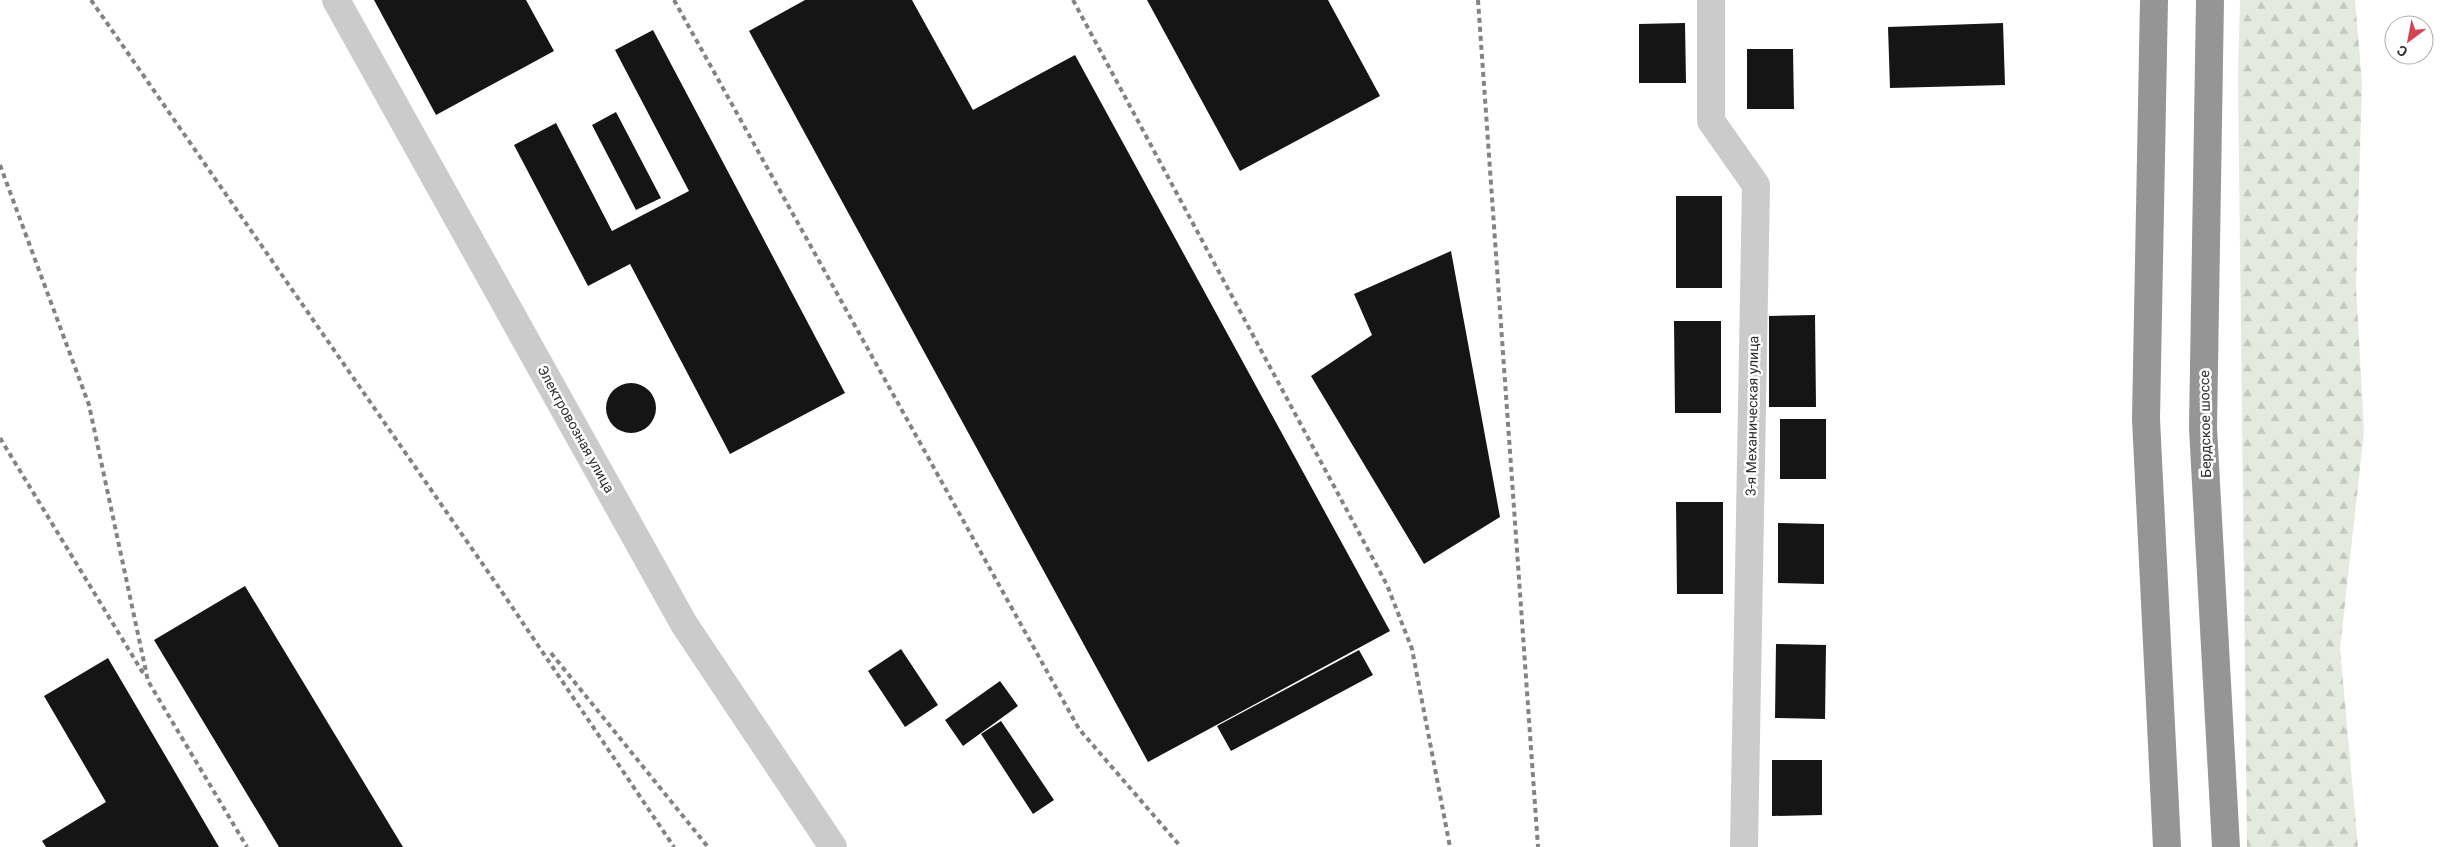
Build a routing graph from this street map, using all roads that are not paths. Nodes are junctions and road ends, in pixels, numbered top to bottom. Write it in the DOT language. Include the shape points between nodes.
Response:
graph roads {
  1 [pos="336,0"];
  2 [pos="1712,0"];
  3 [pos="2154,0"];
  4 [pos="2210,0"];
  5 [pos="833,847"];
  6 [pos="1744,847"];
  7 [pos="2167,847"];
  8 [pos="2226,847"];
  1 -- 5 [label="street, Электровозная улица" via="684,624"];
  2 -- 6 [label="street, 3-я Механическая улица" via="1711,121 1756,185"];
  3 -- 7 [label="highway" via="2146,419"];
  4 -- 8 [label="highway, Бердское шоссе" via="2203,428"];
}
